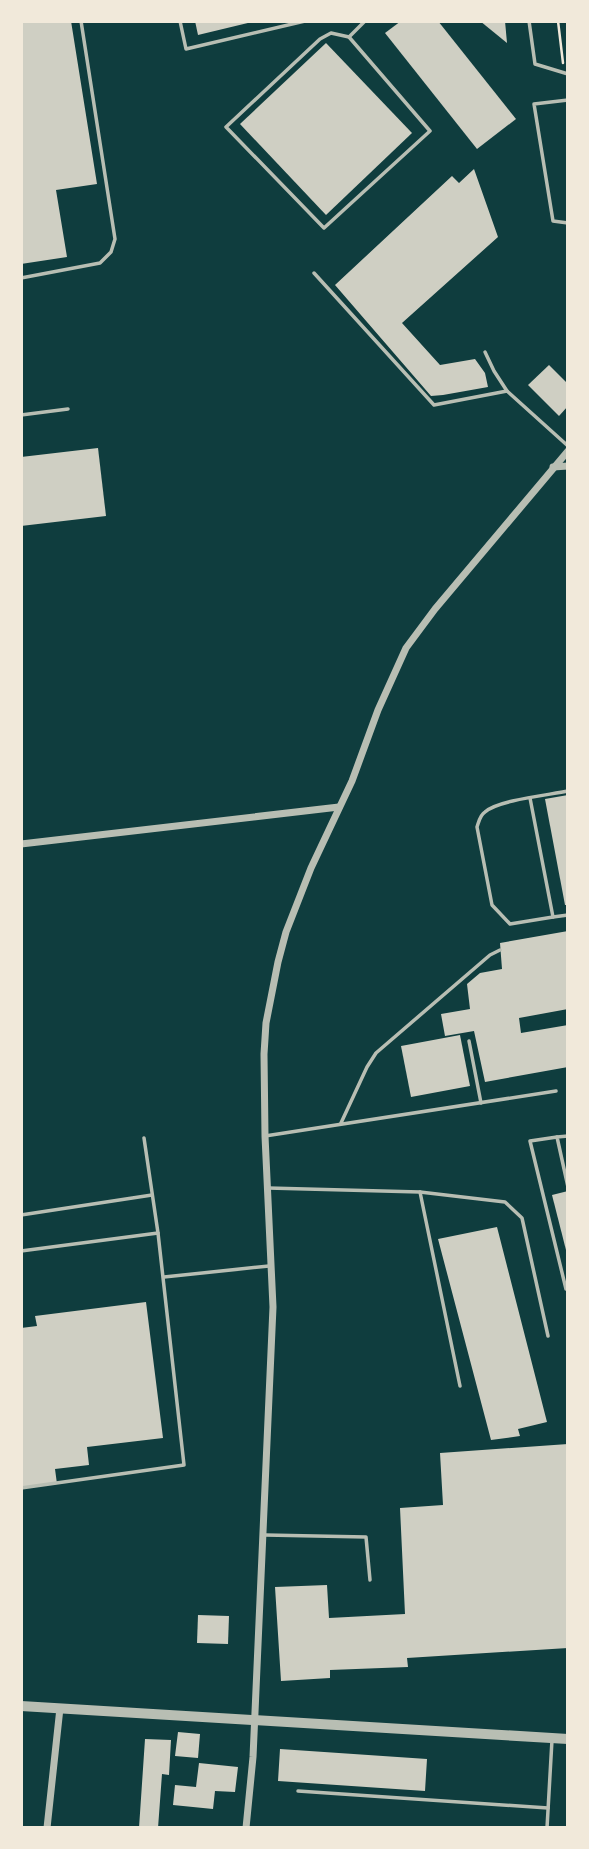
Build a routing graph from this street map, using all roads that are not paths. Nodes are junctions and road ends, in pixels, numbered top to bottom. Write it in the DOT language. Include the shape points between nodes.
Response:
graph roads {
  1 [pos="81,21"];
  2 [pos="180,21"];
  3 [pos="305,21"];
  4 [pos="365,21"];
  5 [pos="529,21"];
  6 [pos="349,37"];
  7 [pos="568,74"];
  8 [pos="568,100"];
  9 [pos="568,223"];
  10 [pos="314,273"];
  11 [pos="21,278"];
  12 [pos="485,352"];
  13 [pos="507,391"];
  14 [pos="68,409"];
  15 [pos="21,415"];
  16 [pos="568,448"];
  17 [pos="568,466"];
  18 [pos="553,467"];
  19 [pos="568,791"];
  20 [pos="530,798"];
  21 [pos="339,807"];
  22 [pos="21,844"];
  23 [pos="568,915"];
  24 [pos="553,917"];
  25 [pos="500,950"];
  26 [pos="469,1041"];
  27 [pos="556,1091"];
  28 [pos="481,1103"];
  29 [pos="341,1124"];
  30 [pos="265,1136"];
  31 [pos="568,1136"];
  32 [pos="557,1137"];
  33 [pos="144,1138"];
  34 [pos="568,1187"];
  35 [pos="268,1188"];
  36 [pos="420,1192"];
  37 [pos="152,1195"];
  38 [pos="21,1215"];
  39 [pos="158,1233"];
  40 [pos="21,1251"];
  41 [pos="271,1266"];
  42 [pos="163,1277"];
  43 [pos="568,1289"];
  44 [pos="548,1336"];
  45 [pos="460,1386"];
  46 [pos="21,1488"];
  47 [pos="263,1535"];
  48 [pos="370,1580"];
  49 [pos="21,1706"];
  50 [pos="60,1708"];
  51 [pos="254,1719"];
  52 [pos="552,1738"];
  53 [pos="568,1739"];
  54 [pos="298,1791"];
  55 [pos="548,1808"];
  56 [pos="47,1828"];
  57 [pos="246,1828"];
  58 [pos="547,1828"];
  1 -- 11 [label="lane" via="115,239 100,263"];
  2 -- 3 [label="lane" via="186,49"];
  4 -- 6 [label="lane"];
  5 -- 7 [label="lane" via="535,64"];
  6 -- 6 [label="lane" via="429,131 324,228 226,127 320,39 331,33"];
  8 -- 9 [label="lane" via="534,104 553,221"];
  10 -- 13 [label="lane" via="434,405"];
  12 -- 13 [label="lane"];
  13 -- 16 [label="lane"];
  14 -- 15 [label="lane"];
  16 -- 18 [label="street"];
  17 -- 18 [label="street"];
  18 -- 21 [label="street" via="406,648"];
  19 -- 20 [label="lane"];
  20 -- 24 [label="lane"];
  20 -- 24 [label="lane" via="495,806 480,818 477,827 492,905 510,924"];
  21 -- 22 [label="street"];
  21 -- 30 [label="street" via="296,903 278,962 266,1023"];
  23 -- 24 [label="lane"];
  25 -- 29 [label="lane" via="376,1053"];
  26 -- 28 [label="lane"];
  27 -- 28 [label="lane"];
  28 -- 29 [label="lane"];
  29 -- 30 [label="lane"];
  30 -- 35 [label="street"];
  31 -- 32 [label="lane"];
  32 -- 34 [label="lane"];
  32 -- 43 [label="lane" via="530,1141"];
  33 -- 37 [label="lane"];
  35 -- 36 [label="lane"];
  35 -- 41 [label="street"];
  36 -- 44 [label="lane" via="505,1202 522,1218"];
  36 -- 45 [label="lane"];
  37 -- 38 [label="lane"];
  37 -- 39 [label="lane"];
  39 -- 40 [label="lane"];
  39 -- 42 [label="lane"];
  41 -- 42 [label="lane"];
  41 -- 47 [label="street"];
  42 -- 46 [label="lane" via="184,1465"];
  47 -- 48 [label="lane" via="366,1537"];
  47 -- 51 [label="street"];
  49 -- 50 [label="street"];
  50 -- 51 [label="street"];
  50 -- 56 [label="street"];
  51 -- 52 [label="street"];
  51 -- 57 [label="street"];
  52 -- 53 [label="street"];
  52 -- 55 [label="lane"];
  54 -- 55 [label="lane"];
  55 -- 58 [label="lane"];
}
